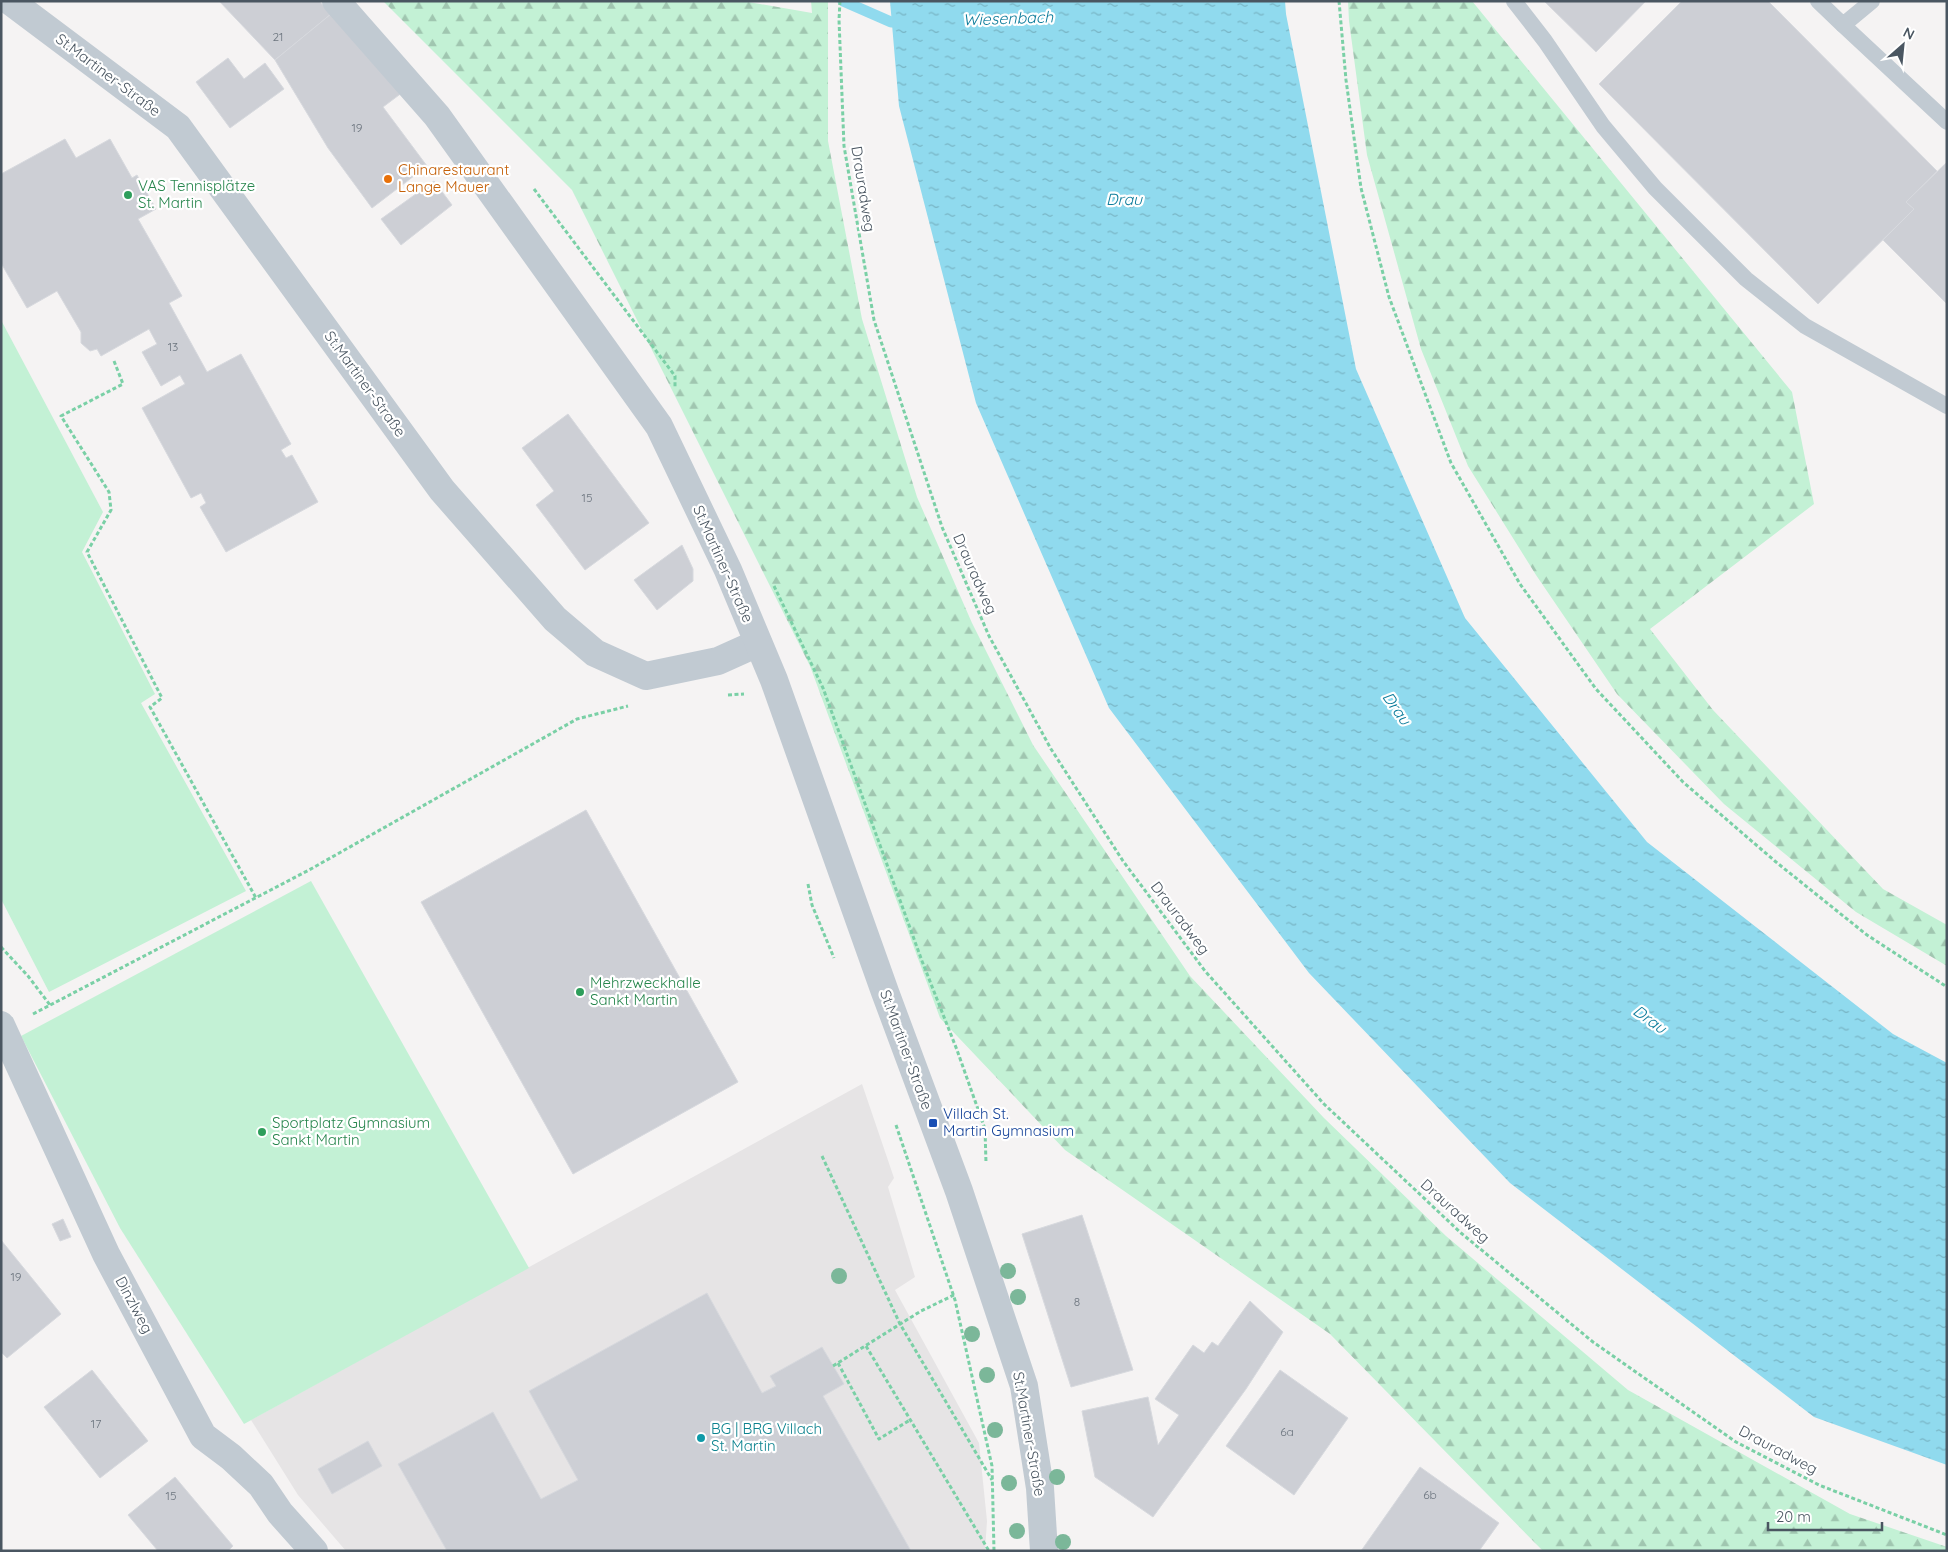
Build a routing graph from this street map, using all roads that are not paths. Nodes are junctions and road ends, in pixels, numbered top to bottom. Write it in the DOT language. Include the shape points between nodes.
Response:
graph roads {
  1 [pos="10,1"];
  2 [pos="336,1"];
  3 [pos="1514,1"];
  4 [pos="1818,1"];
  5 [pos="1872,1"];
  6 [pos="1843,26"];
  7 [pos="1947,122"];
  8 [pos="1947,406"];
  9 [pos="758,643"];
  10 [pos="2,1028"];
  11 [pos="314,1551"];
  12 [pos="1044,1551"];
  1 -- 9 [label="street, St.Martiner-Straße" via="178,127 442,490 556,619 595,653 646,676 718,662"];
  2 -- 9 [label="street, St.Martiner-Straße" via="437,116 659,426 728,570"];
  3 -- 8 [label="lane" via="1603,126 1655,188 1746,279 1805,326"];
  4 -- 6 [label="lane"];
  5 -- 6 [label="lane"];
  6 -- 7 [label="lane"];
  9 -- 12 [label="street, St.Martiner-Straße" via="959,1191 1024,1386 1040,1488"];
  10 -- 11 [label="street, Dinzlweg" via="106,1254 203,1436 261,1485 280,1513"];
}
